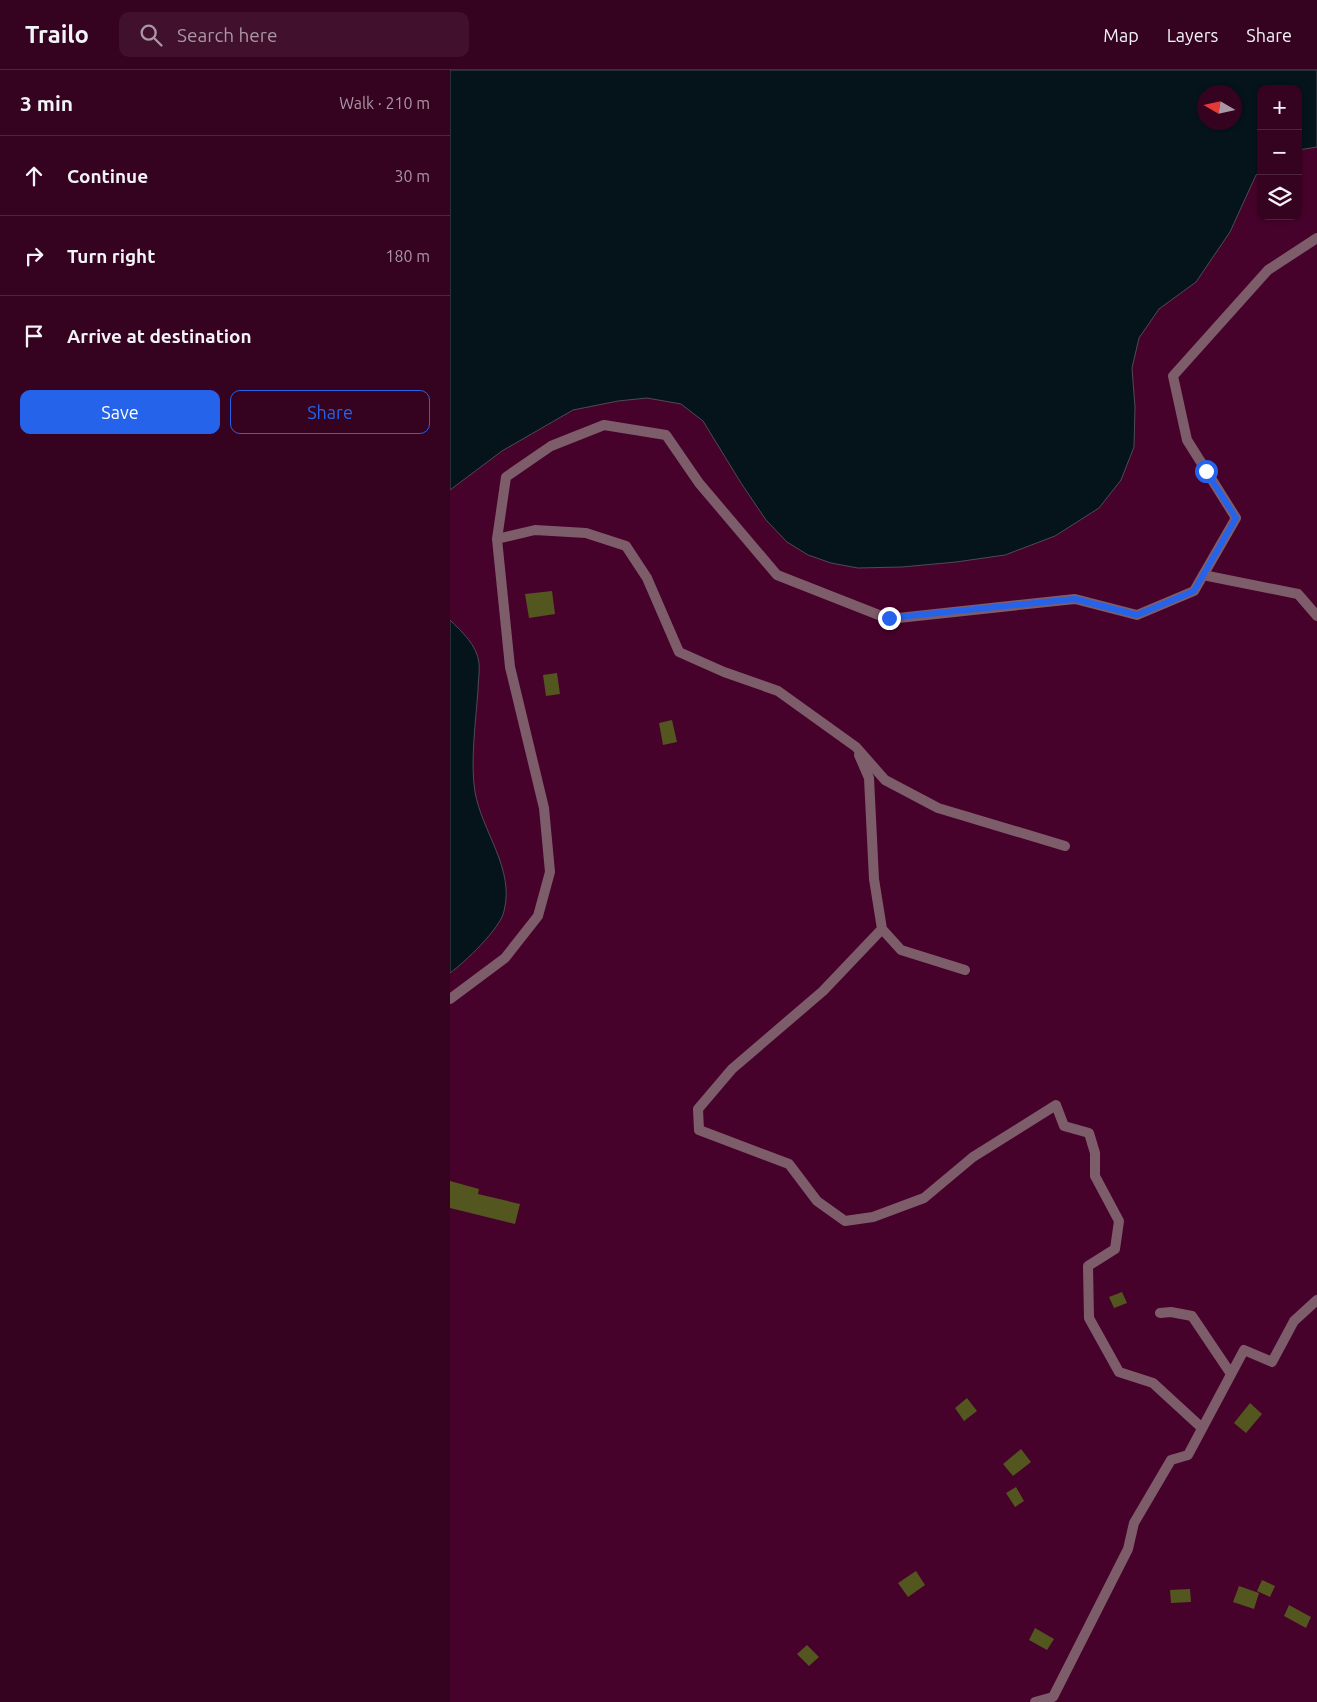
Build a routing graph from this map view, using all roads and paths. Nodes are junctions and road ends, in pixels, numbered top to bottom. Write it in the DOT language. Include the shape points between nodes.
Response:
graph roads {
  1 [pos="1317,238"];
  2 [pos="497,539"];
  3 [pos="1203,575"];
  4 [pos="1317,616"];
  5 [pos="856,748"];
  6 [pos="1064,846"];
  7 [pos="882,929"];
  8 [pos="965,970"];
  9 [pos="450,1000"];
  10 [pos="1317,1300"];
  11 [pos="1160,1313"];
  12 [pos="1230,1374"];
  13 [pos="1202,1428"];
  14 [pos="1034,1702"];
  1 -- 3 [label="street" via="1268,270 1173,376 1186,440 1236,518"];
  2 -- 3 [label="street" via="506,477 551,446 604,425 666,435 699,483 777,575 889,618 1075,599 1137,615 1194,591"];
  2 -- 5 [label="street" via="535,530 586,534 626,546 647,578 679,652 778,691"];
  2 -- 9 [label="street" via="510,667 544,808 550,872 538,916 533,923 505,958"];
  3 -- 4 [label="street" via="1298,594"];
  5 -- 6 [label="street" via="885,780 938,808"];
  5 -- 7 [label="street" via="869,778 874,879"];
  7 -- 8 [label="street" via="901,950"];
  7 -- 13 [label="street" via="823,991 732,1069 698,1109 698,1130 789,1164 817,1201 845,1221 874,1217 924,1198 973,1157 1056,1105 1064,1126 1088,1133 1094,1153 1094,1176 1119,1221 1115,1249 1088,1266 1089,1318 1119,1372 1153,1383"];
  10 -- 12 [label="street" via="1294,1322 1272,1362 1244,1350"];
  11 -- 12 [label="street" via="1192,1316"];
  12 -- 13 [label="street"];
  13 -- 14 [label="street" via="1188,1455 1171,1460 1134,1523 1128,1549 1053,1697"];
}
